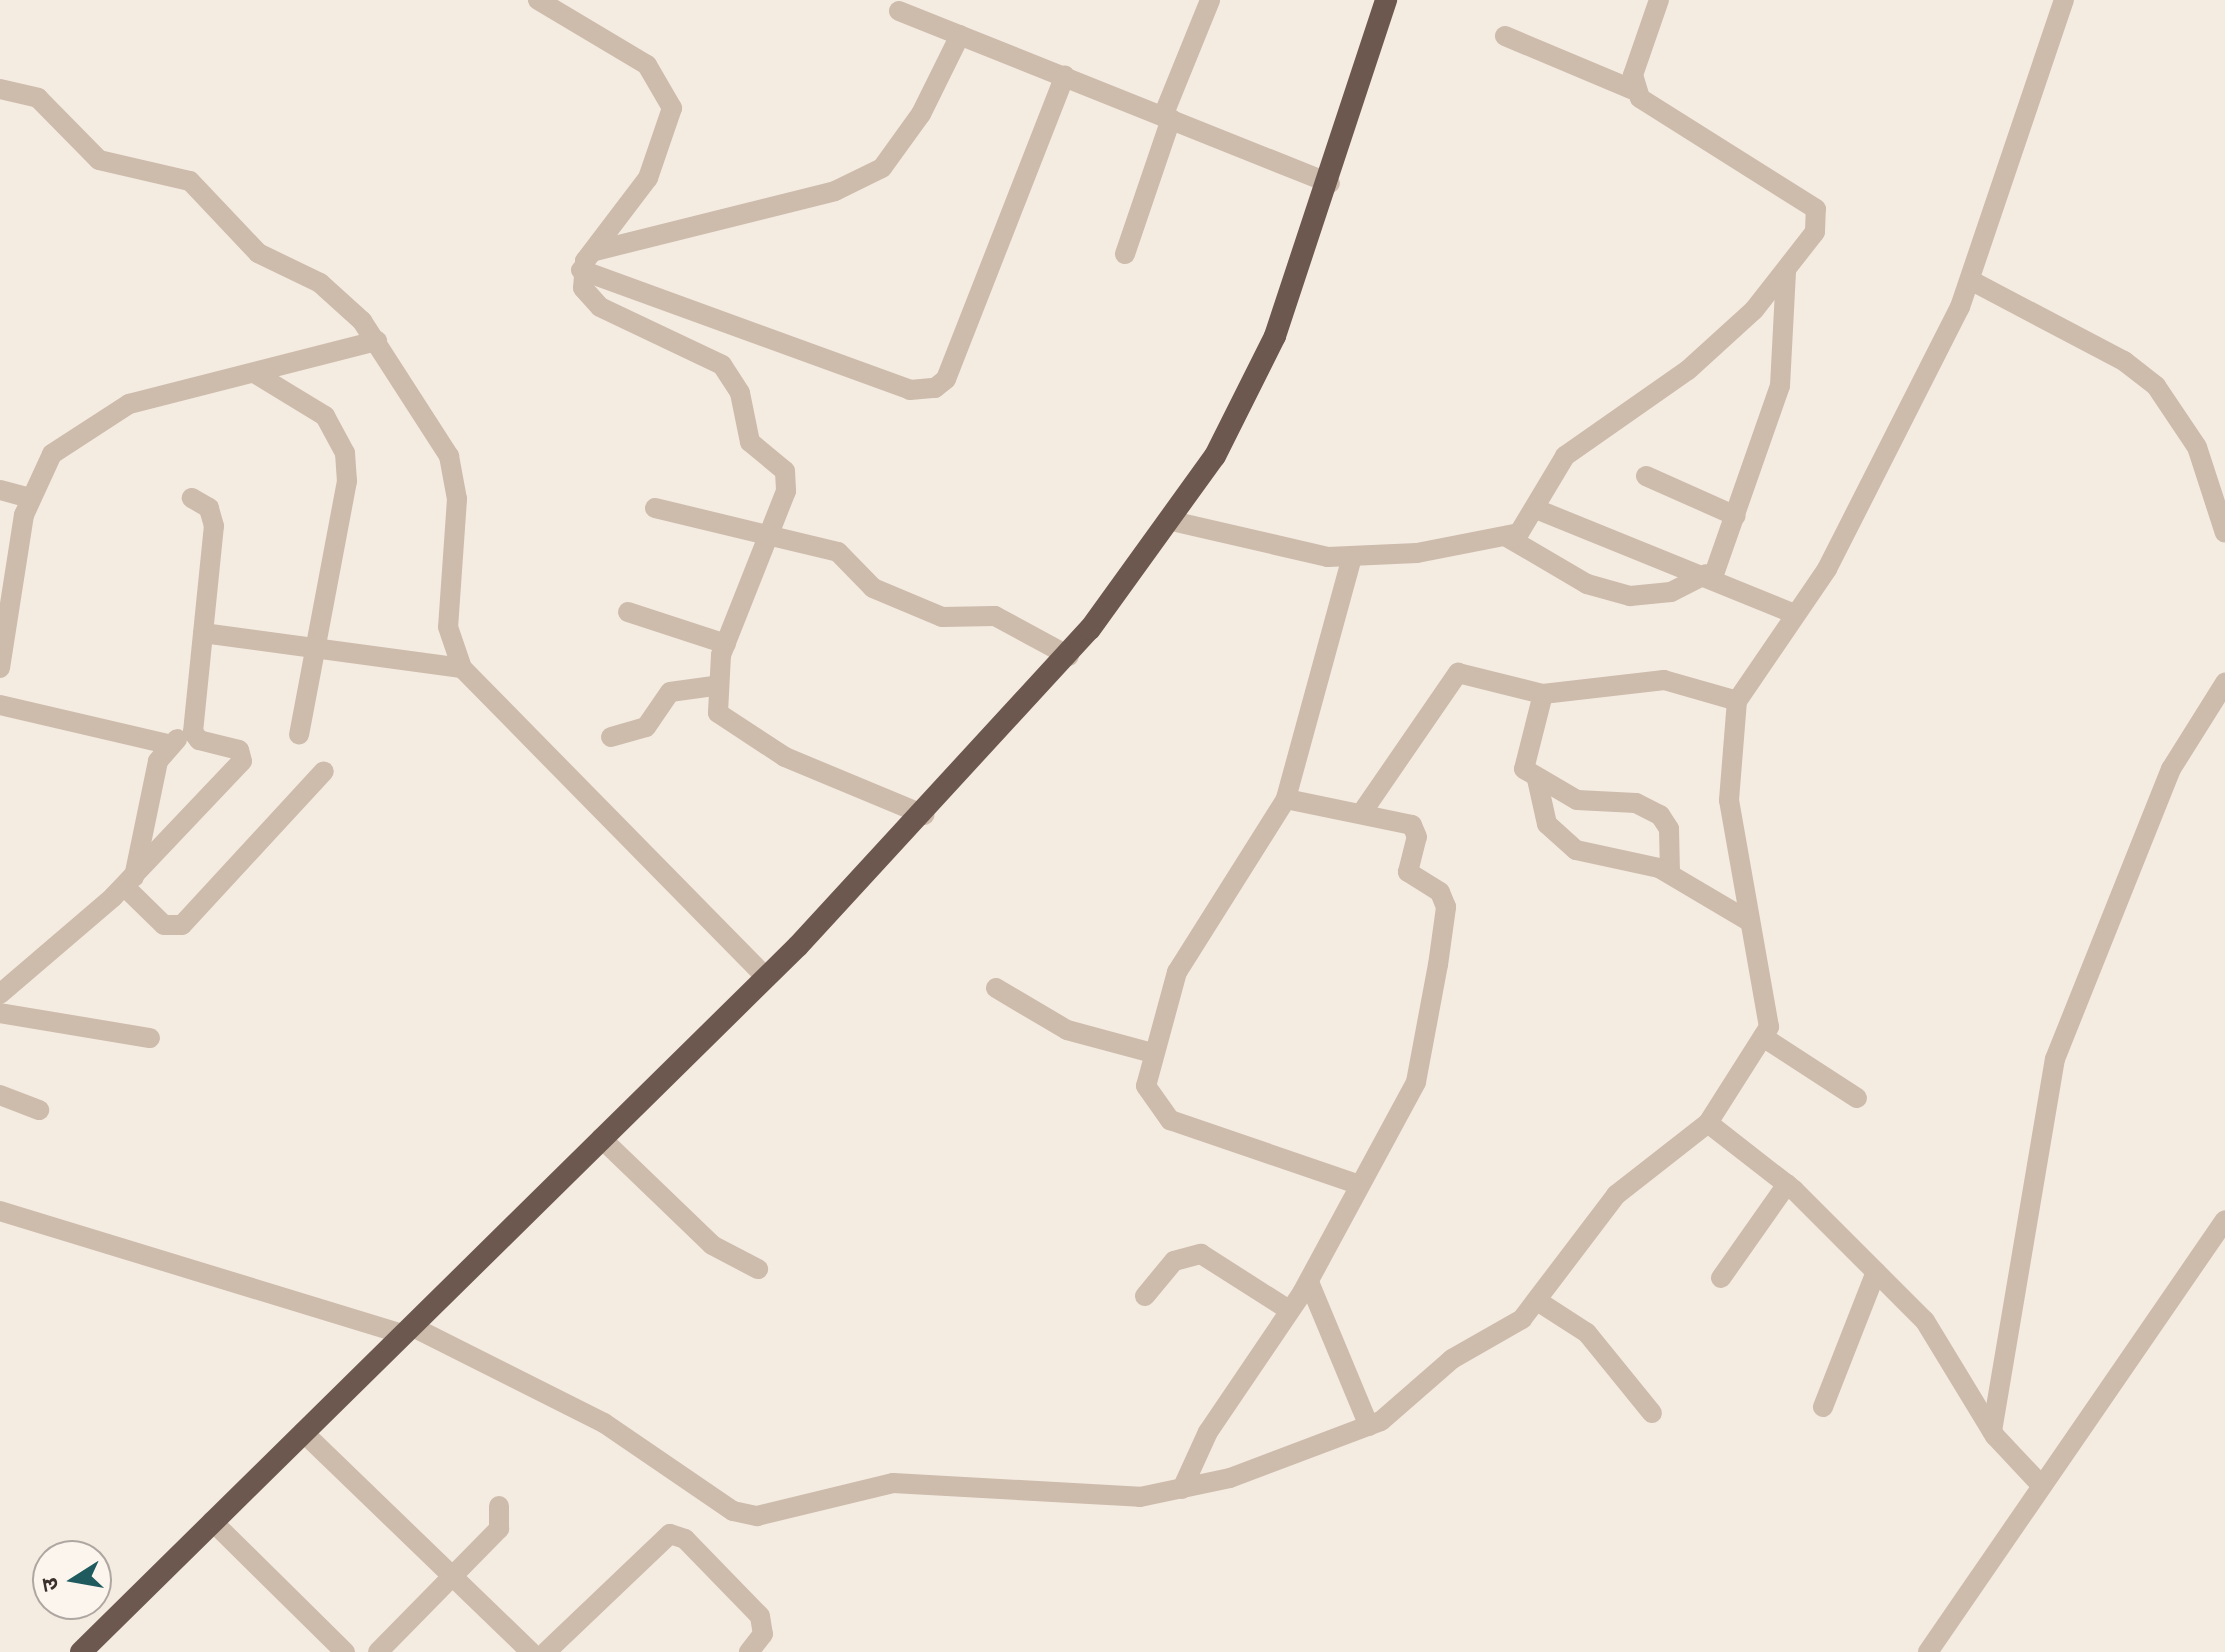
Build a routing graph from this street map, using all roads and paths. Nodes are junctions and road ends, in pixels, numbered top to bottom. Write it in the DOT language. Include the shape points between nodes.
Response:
graph roads {
  1 [pos="538,0"];
  2 [pos="1210,0"];
  3 [pos="1386,0"];
  4 [pos="1659,0"];
  5 [pos="2064,0"];
  6 [pos="899,11"];
  7 [pos="960,35"];
  8 [pos="1505,36"];
  9 [pos="1065,76"];
  10 [pos="0,89"];
  11 [pos="1636,91"];
  12 [pos="1167,118"];
  13 [pos="1330,183"];
  14 [pos="595,251"];
  15 [pos="1125,254"];
  16 [pos="581,270"];
  17 [pos="1786,273"];
  18 [pos="1972,281"];
  19 [pos="377,341"];
  20 [pos="256,374"];
  21 [pos="1646,476"];
  22 [pos="0,490"];
  23 [pos="29,498"];
  24 [pos="192,498"];
  25 [pos="655,508"];
  26 [pos="1536,509"];
  27 [pos="1736,516"];
  28 [pos="1172,521"];
  29 [pos="770,533"];
  30 [pos="2225,533"];
  31 [pos="1507,537"];
  32 [pos="1352,557"];
  33 [pos="1710,576"];
  34 [pos="5,601"];
  35 [pos="628,612"];
  36 [pos="1795,614"];
  37 [pos="203,633"];
  38 [pos="726,644"];
  39 [pos="318,646"];
  40 [pos="1069,656"];
  41 [pos="0,668"];
  42 [pos="462,668"];
  43 [pos="2225,683"];
  44 [pos="714,686"];
  45 [pos="1543,694"];
  46 [pos="1737,701"];
  47 [pos="0,705"];
  48 [pos="193,732"];
  49 [pos="299,735"];
  50 [pos="611,737"];
  51 [pos="168,744"];
  52 [pos="324,771"];
  53 [pos="1537,779"];
  54 [pos="1286,799"];
  55 [pos="1363,811"];
  56 [pos="924,815"];
  57 [pos="1670,874"];
  58 [pos="129,882"];
  59 [pos="1747,920"];
  60 [pos="8,974"];
  61 [pos="766,977"];
  62 [pos="996,988"];
  63 [pos="0,994"];
  64 [pos="0,1013"];
  65 [pos="1763,1037"];
  66 [pos="150,1038"];
  67 [pos="1152,1053"];
  68 [pos="0,1095"];
  69 [pos="1857,1098"];
  70 [pos="39,1110"];
  71 [pos="1708,1123"];
  72 [pos="601,1138"];
  73 [pos="1357,1184"];
  74 [pos="1787,1184"];
  75 [pos="0,1211"];
  76 [pos="2225,1220"];
  77 [pos="758,1269"];
  78 [pos="1876,1272"];
  79 [pos="1721,1278"];
  80 [pos="1309,1282"];
  81 [pos="1145,1296"];
  82 [pos="1539,1302"];
  83 [pos="1289,1310"];
  84 [pos="406,1330"];
  85 [pos="1823,1407"];
  86 [pos="1652,1413"];
  87 [pos="1369,1426"];
  88 [pos="1992,1431"];
  89 [pos="303,1432"];
  90 [pos="2034,1478"];
  91 [pos="1182,1489"];
  92 [pos="499,1506"];
  93 [pos="212,1521"];
  94 [pos="451,1578"];
  95 [pos="81,1652"];
  96 [pos="345,1652"];
  97 [pos="378,1652"];
  98 [pos="531,1652"];
  99 [pos="546,1652"];
  100 [pos="749,1652"];
  101 [pos="1928,1652"];
  1 -- 14 [label="street" via="647,65 672,108 648,178"];
  2 -- 12 [label="street"];
  3 -- 13 [label="highway"];
  4 -- 11 [label="street" via="1633,75"];
  5 -- 18 [label="street"];
  6 -- 7 [label="street"];
  7 -- 9 [label="street"];
  7 -- 14 [label="street" via="921,114 882,168 835,191"];
  8 -- 11 [label="street"];
  9 -- 12 [label="street"];
  9 -- 16 [label="street" via="946,379 935,388 910,390"];
  10 -- 19 [label="street" via="38,98 99,160 190,181 258,253 342,299"];
  11 -- 17 [label="street" via="1816,209 1815,232"];
  12 -- 13 [label="street"];
  12 -- 15 [label="street"];
  13 -- 28 [label="highway" via="1269,348 1221,447"];
  14 -- 16 [label="street"];
  16 -- 29 [label="street" via="583,288 600,307 708,356 731,375 750,442 785,471 786,491"];
  17 -- 26 [label="street" via="1688,370 1565,456"];
  17 -- 27 [label="street" via="1780,386"];
  18 -- 30 [label="street" via="2124,361 2156,386 2197,447"];
  18 -- 36 [label="street" via="1843,539"];
  19 -- 20 [label="street"];
  19 -- 42 [label="street" via="449,456 457,499 448,627"];
  20 -- 23 [label="street" via="104,416 42,465"];
  20 -- 39 [label="street" via="325,416 345,453 347,481"];
  21 -- 27 [label="street"];
  22 -- 23 [label="street"];
  23 -- 34 [label="street"];
  24 -- 37 [label="street" via="209,508 214,526"];
  25 -- 29 [label="street"];
  26 -- 31 [label="street" via="1530,522"];
  26 -- 33 [label="street"];
  27 -- 33 [label="street"];
  28 -- 32 [label="street"];
  28 -- 40 [label="highway"];
  29 -- 38 [label="street"];
  29 -- 40 [label="street" via="838,552 866,583 932,614 995,616"];
  31 -- 32 [label="street"];
  31 -- 33 [label="street" via="1587,584 1630,596 1671,592"];
  32 -- 54 [label="street"];
  33 -- 36 [label="street"];
  34 -- 41 [label="street"];
  35 -- 38 [label="street"];
  36 -- 46 [label="street"];
  37 -- 39 [label="street"];
  37 -- 48 [label="street"];
  38 -- 44 [label="street"];
  39 -- 42 [label="street"];
  39 -- 49 [label="street"];
  40 -- 56 [label="highway"];
  42 -- 61 [label="street"];
  43 -- 88 [label="street" via="2171,769 2055,1059"];
  44 -- 50 [label="street" via="670,692 646,727"];
  44 -- 56 [label="street" via="718,713 730,725"];
  45 -- 46 [label="street" via="1642,678"];
  45 -- 53 [label="street" via="1522,756 1524,769"];
  45 -- 55 [label="street" via="1458,673"];
  46 -- 59 [label="street" via="1729,800"];
  47 -- 51 [label="street"];
  48 -- 51 [label="street"];
  48 -- 58 [label="street" via="199,740 239,750 242,761"];
  51 -- 58 [label="street"];
  52 -- 58 [label="street" via="182,925 164,925"];
  53 -- 57 [label="street" via="1547,824 1576,850"];
  53 -- 57 [label="street" via="1577,800 1636,803 1660,815 1669,829"];
  54 -- 55 [label="street"];
  54 -- 67 [label="street" via="1177,972"];
  55 -- 73 [label="street" via="1412,825 1417,837 1408,872 1440,892 1446,907 1416,1082"];
  56 -- 61 [label="highway"];
  57 -- 59 [label="street"];
  58 -- 60 [label="street"];
  59 -- 65 [label="street" via="1770,1008"];
  60 -- 63 [label="street"];
  61 -- 72 [label="highway"];
  62 -- 67 [label="street" via="1067,1030"];
  64 -- 66 [label="street"];
  65 -- 69 [label="street"];
  65 -- 71 [label="street"];
  67 -- 73 [label="street" via="1146,1086 1170,1120"];
  68 -- 70 [label="street"];
  71 -- 74 [label="street"];
  71 -- 82 [label="street" via="1616,1195"];
  72 -- 77 [label="street" via="712,1245"];
  72 -- 84 [label="highway"];
  73 -- 80 [label="street"];
  74 -- 78 [label="street"];
  74 -- 79 [label="street"];
  75 -- 84 [label="street"];
  76 -- 90 [label="street"];
  78 -- 85 [label="street"];
  78 -- 88 [label="street" via="1925,1321"];
  80 -- 83 [label="street"];
  80 -- 87 [label="street"];
  81 -- 83 [label="street" via="1174,1261 1201,1254"];
  82 -- 86 [label="street" via="1587,1333"];
  82 -- 87 [label="street"];
  83 -- 91 [label="street" via="1208,1432"];
  84 -- 89 [label="highway"];
  84 -- 91 [label="street" via="604,1423 744,1515 929,1481 1127,1496"];
  87 -- 91 [label="street" via="1276,1465"];
  88 -- 90 [label="street"];
  89 -- 93 [label="highway"];
  89 -- 94 [label="street"];
  90 -- 101 [label="street"];
  92 -- 94 [label="street" via="499,1529"];
  93 -- 95 [label="highway"];
  93 -- 96 [label="street"];
  94 -- 97 [label="street"];
  94 -- 98 [label="street"];
  99 -- 100 [label="street" via="670,1534 685,1539 760,1616 763,1634"];
}
